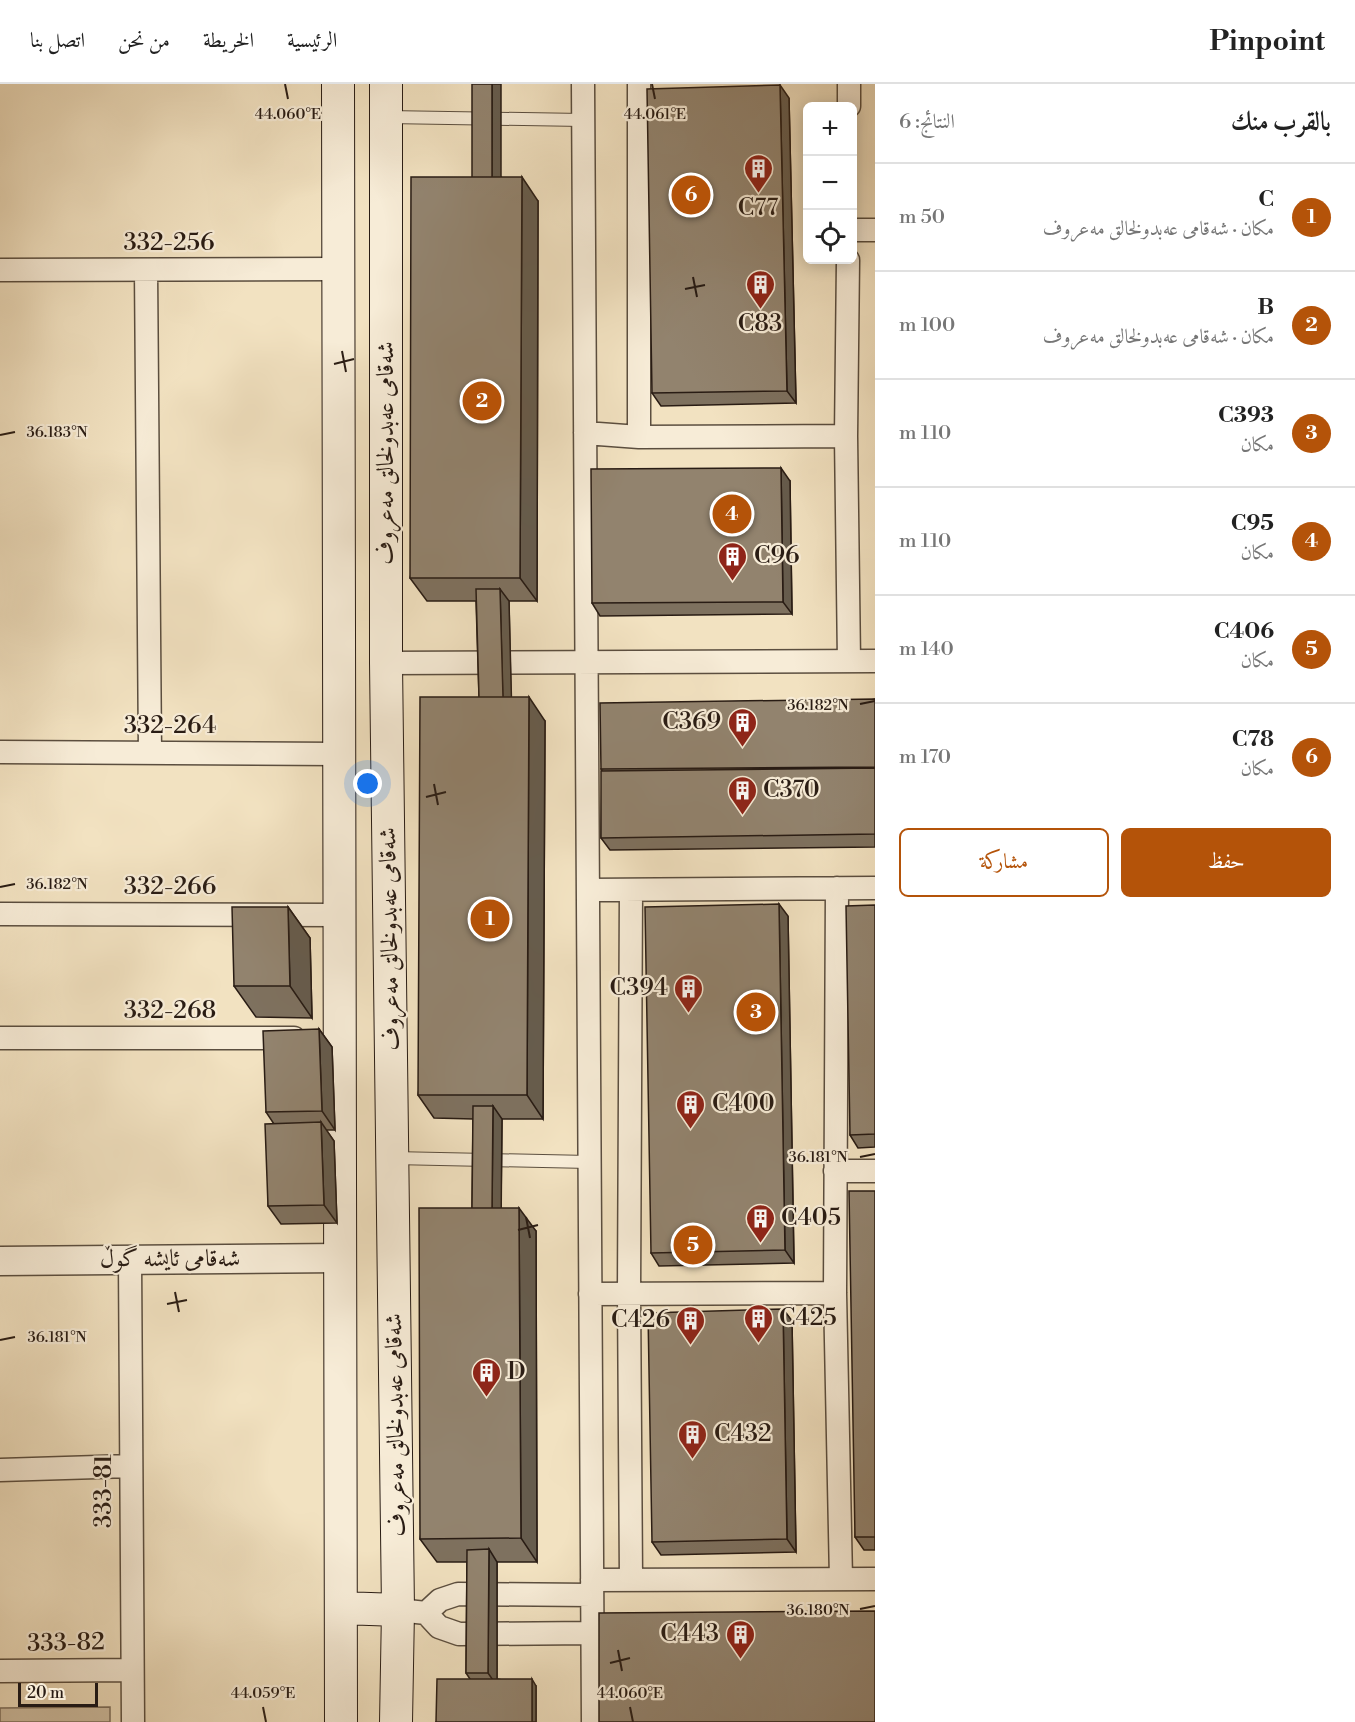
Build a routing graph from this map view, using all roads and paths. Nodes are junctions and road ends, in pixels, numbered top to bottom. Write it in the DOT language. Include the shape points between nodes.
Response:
graph roads {
  1 [pos="338,84"];
  2 [pos="386,84"];
  3 [pos="583,84"];
  4 [pos="639,84"];
  5 [pos="849,84"];
  6 [pos="849,102"];
  7 [pos="386,117"];
  8 [pos="584,120"];
  9 [pos="857,230"];
  10 [pos="875,230"];
  11 [pos="848,264"];
  12 [pos="338,269"];
  13 [pos="0,270"];
  14 [pos="146,270"];
  15 [pos="585,433"];
  16 [pos="846,436"];
  17 [pos="639,437"];
  18 [pos="875,661"];
  19 [pos="586,662"];
  20 [pos="849,662"];
  21 [pos="386,663"];
  22 [pos="0,752"];
  23 [pos="150,753"];
  24 [pos="339,754"];
  25 [pos="837,888"];
  26 [pos="875,888"];
  27 [pos="588,890"];
  28 [pos="631,890"];
  29 [pos="0,914"];
  30 [pos="340,915"];
  31 [pos="0,1038"];
  32 [pos="340,1038"];
  33 [pos="393,1158"];
  34 [pos="589,1162"];
  35 [pos="836,1171"];
  36 [pos="875,1171"];
  37 [pos="341,1258"];
  38 [pos="0,1260"];
  39 [pos="130,1260"];
  40 [pos="629,1293"];
  41 [pos="835,1293"];
  42 [pos="590,1294"];
  43 [pos="130,1466"];
  44 [pos="0,1470"];
  45 [pos="631,1579"];
  46 [pos="841,1579"];
  47 [pos="875,1579"];
  48 [pos="592,1587"];
  49 [pos="342,1608"];
  50 [pos="412,1612"];
  51 [pos="592,1633"];
  52 [pos="132,1670"];
  53 [pos="0,1671"];
  54 [pos="133,1722"];
  55 [pos="341,1722"];
  56 [pos="396,1722"];
  57 [pos="593,1722"];
  1 -- 12 [label="main road, شەقامی عەبدولخالق مەعروف"];
  2 -- 7 [label="main road, شەقامی عەبدولخالق مەعروف"];
  3 -- 8 [label="street"];
  4 -- 17 [label="street"];
  5 -- 6 [label="street"];
  7 -- 8 [label="lane"];
  7 -- 21 [label="main road, شەقامی عەبدولخالق مەعروف"];
  8 -- 15 [label="street"];
  9 -- 10 [label="street"];
  11 -- 16 [label="street"];
  12 -- 14 [label="street, 332-256"];
  12 -- 24 [label="main road, شەقامی عەبدولخالق مەعروف"];
  13 -- 14 [label="street, 332-256"];
  14 -- 23 [label="street"];
  15 -- 17 [label="street"];
  15 -- 19 [label="street"];
  16 -- 17 [label="street"];
  16 -- 20 [label="street"];
  18 -- 20 [label="street"];
  19 -- 20 [label="street"];
  19 -- 21 [label="street"];
  19 -- 27 [label="street"];
  21 -- 33 [label="main road, شەقامی عەبدولخالق مەعروف"];
  22 -- 23 [label="street, 332-264"];
  23 -- 24 [label="street, 332-264"];
  24 -- 30 [label="main road, شەقامی عەبدولخالق مەعروف"];
  25 -- 26 [label="street"];
  25 -- 28 [label="street"];
  25 -- 35 [label="street"];
  27 -- 28 [label="street"];
  27 -- 34 [label="street"];
  28 -- 40 [label="street"];
  29 -- 30 [label="street, 332-266"];
  30 -- 32 [label="main road, شەقامی عەبدولخالق مەعروف"];
  31 -- 32 [label="street, 332-268"];
  32 -- 37 [label="main road, شەقامی عەبدولخالق مەعروف"];
  33 -- 34 [label="lane"];
  33 -- 50 [label="main road, شەقامی عەبدولخالق مەعروف"];
  34 -- 42 [label="street"];
  35 -- 36 [label="street"];
  35 -- 41 [label="street"];
  37 -- 39 [label="street, شەقامی ئایشە گوڵ"];
  37 -- 49 [label="main road, شەقامی عەبدولخالق مەعروف"];
  38 -- 39 [label="street, شەقامی ئایشە گوڵ"];
  39 -- 43 [label="street, 333-81"];
  40 -- 41 [label="street"];
  40 -- 42 [label="street"];
  40 -- 45 [label="street"];
  41 -- 46 [label="street"];
  42 -- 48 [label="street"];
  43 -- 44 [label="street"];
  43 -- 52 [label="street, 333-81"];
  45 -- 46 [label="street"];
  45 -- 48 [label="street"];
  46 -- 47 [label="street"];
  48 -- 50 [label="street" via="459,1594"];
  48 -- 51 [label="street"];
  49 -- 50 [label="main road"];
  49 -- 55 [label="main road, شەقامی عەبدولخالق مەعروف"];
  50 -- 51 [label="street" via="459,1634"];
  50 -- 56 [label="main road, شەقامی عەبدولخالق مەعروف"];
  51 -- 57 [label="street"];
  52 -- 53 [label="street, 333-82"];
  52 -- 54 [label="street, 333-81"];
}
